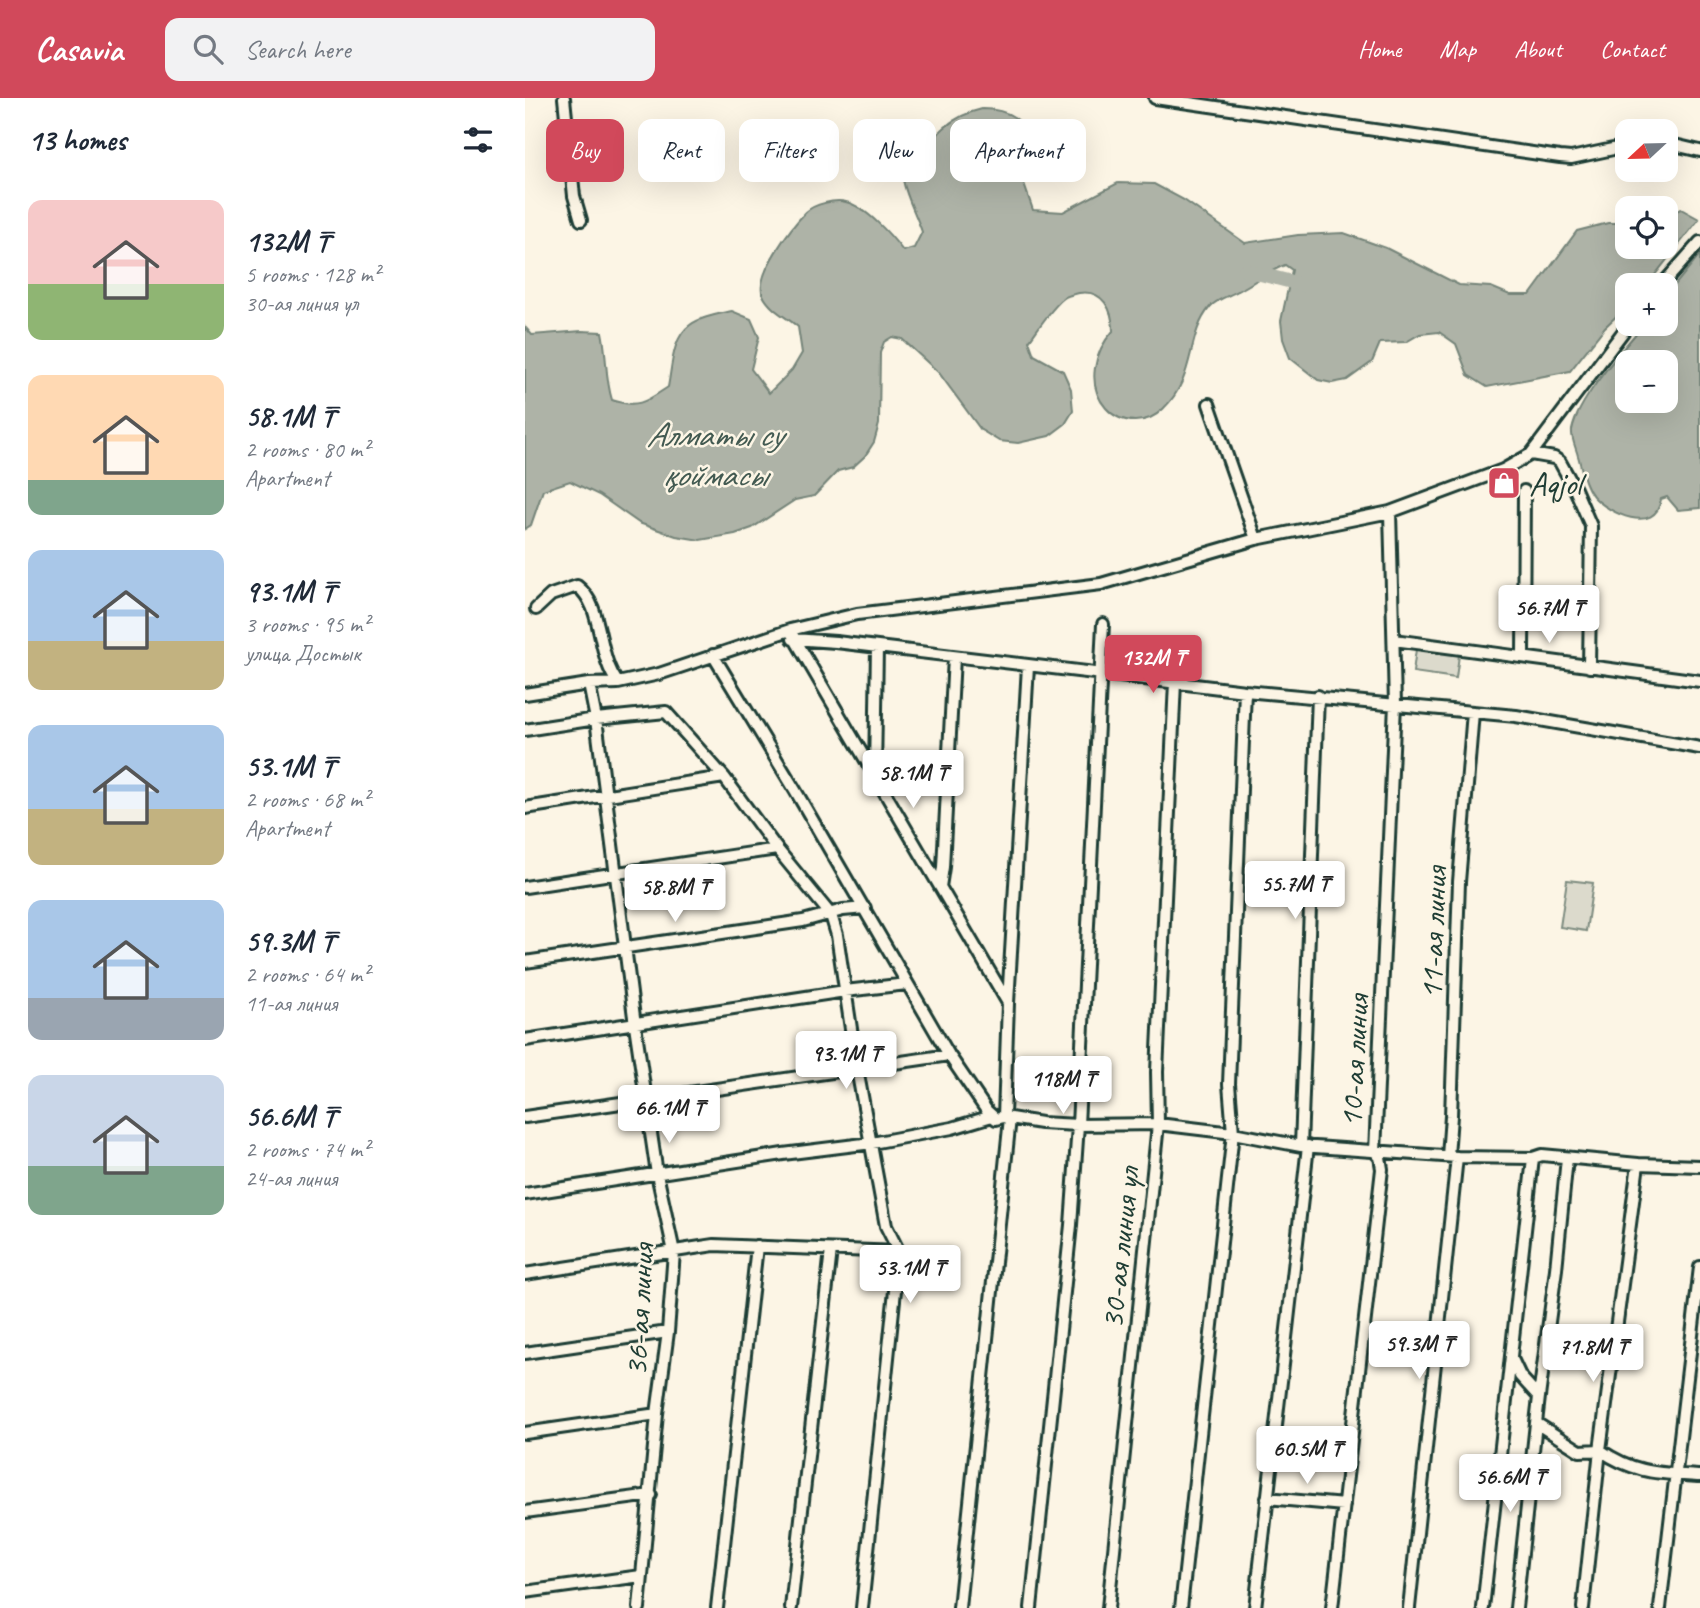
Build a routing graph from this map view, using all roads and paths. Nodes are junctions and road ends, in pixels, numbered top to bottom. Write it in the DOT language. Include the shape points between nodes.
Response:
graph roads {
  1 [pos="564,98"];
  2 [pos="1154,98"];
  3 [pos="1678,146"];
  4 [pos="1615,149"];
  5 [pos="1700,151"];
  6 [pos="581,220"];
  7 [pos="1700,242"];
  8 [pos="1673,273"];
  9 [pos="1620,336"];
  10 [pos="1209,404"];
  11 [pos="1531,454"];
  12 [pos="1524,491"];
  13 [pos="1390,512"];
  14 [pos="1256,539"];
  15 [pos="536,609"];
  16 [pos="1103,624"];
  17 [pos="792,635"];
  18 [pos="1394,640"];
  19 [pos="877,648"];
  20 [pos="713,656"];
  21 [pos="954,657"];
  22 [pos="1523,657"];
  23 [pos="1028,666"];
  24 [pos="1589,667"];
  25 [pos="1101,673"];
  26 [pos="1700,681"];
  27 [pos="1175,682"];
  28 [pos="618,683"];
  29 [pos="589,684"];
  30 [pos="1245,691"];
  31 [pos="525,694"];
  32 [pos="1318,696"];
  33 [pos="1395,704"];
  34 [pos="1473,712"];
  35 [pos="596,719"];
  36 [pos="525,730"];
  37 [pos="1700,748"];
  38 [pos="875,776"];
  39 [pos="723,777"];
  40 [pos="605,795"];
  41 [pos="525,808"];
  42 [pos="777,849"];
  43 [pos="618,874"];
  44 [pos="525,887"];
  45 [pos="940,887"];
  46 [pos="865,908"];
  47 [pos="831,915"];
  48 [pos="626,947"];
  49 [pos="525,962"];
  50 [pos="907,985"];
  51 [pos="845,991"];
  52 [pos="1008,1003"];
  53 [pos="635,1025"];
  54 [pos="525,1041"];
  55 [pos="949,1055"];
  56 [pos="857,1069"];
  57 [pos="648,1100"];
  58 [pos="992,1116"];
  59 [pos="525,1117"];
  60 [pos="1007,1118"];
  61 [pos="1158,1124"];
  62 [pos="1078,1125"];
  63 [pos="1233,1133"];
  64 [pos="872,1143"];
  65 [pos="1305,1146"];
  66 [pos="1375,1152"];
  67 [pos="1452,1156"];
  68 [pos="1532,1158"];
  69 [pos="1567,1158"];
  70 [pos="1638,1164"];
  71 [pos="1700,1166"];
  72 [pos="657,1174"];
  73 [pos="525,1194"];
  74 [pos="757,1246"];
  75 [pos="831,1250"];
  76 [pos="674,1252"];
  77 [pos="899,1252"];
  78 [pos="1700,1268"];
  79 [pos="525,1274"];
  80 [pos="668,1332"];
  81 [pos="525,1353"];
  82 [pos="1512,1359"];
  83 [pos="1539,1397"];
  84 [pos="657,1414"];
  85 [pos="1536,1423"];
  86 [pos="525,1433"];
  87 [pos="1600,1450"];
  88 [pos="1675,1474"];
  89 [pos="1700,1476"];
  90 [pos="651,1495"];
  91 [pos="1267,1498"];
  92 [pos="1343,1505"];
  93 [pos="525,1512"];
  94 [pos="641,1576"];
  95 [pos="525,1592"];
  96 [pos="639,1608"];
  97 [pos="717,1608"];
  98 [pos="791,1608"];
  99 [pos="863,1608"];
  100 [pos="959,1608"];
  101 [pos="1031,1608"];
  102 [pos="1108,1608"];
  103 [pos="1181,1608"];
  104 [pos="1255,1608"];
  105 [pos="1332,1608"];
  106 [pos="1409,1608"];
  107 [pos="1483,1608"];
  108 [pos="1516,1608"];
  109 [pos="1583,1608"];
  110 [pos="1660,1608"];
  1 -- 6 [label="street" via="574,197"];
  2 -- 4 [label="street" via="1560,157"];
  3 -- 5 [label="street"];
  7 -- 8 [label="street"];
  9 -- 11 [label="street"];
  10 -- 14 [label="street"];
  11 -- 13 [label="street" via="1503,470"];
  11 -- 24 [label="street" via="1560,462 1591,526"];
  12 -- 22 [label="street"];
  13 -- 14 [label="street"];
  13 -- 18 [label="street, 10-ая линия"];
  14 -- 17 [label="street" via="1101,584 857,614"];
  15 -- 28 [label="street" via="551,595 576,586 586,593 603,655"];
  16 -- 25 [label="street"];
  17 -- 19 [label="street"];
  17 -- 20 [label="street"];
  17 -- 38 [label="street"];
  18 -- 22 [label="street"];
  18 -- 33 [label="street, 10-ая линия"];
  19 -- 21 [label="street"];
  19 -- 38 [label="street"];
  20 -- 28 [label="street"];
  20 -- 46 [label="street"];
  21 -- 23 [label="street"];
  21 -- 45 [label="street"];
  22 -- 24 [label="street"];
  23 -- 25 [label="street"];
  23 -- 52 [label="street"];
  24 -- 26 [label="street"];
  25 -- 27 [label="street"];
  25 -- 62 [label="street"];
  27 -- 30 [label="street"];
  27 -- 61 [label="street, 30-ая линия ул"];
  28 -- 29 [label="street"];
  29 -- 31 [label="street"];
  29 -- 35 [label="street, 36-ая линия"];
  30 -- 32 [label="street"];
  30 -- 63 [label="street" via="1229,1084"];
  32 -- 33 [label="street"];
  32 -- 65 [label="street"];
  33 -- 34 [label="street"];
  33 -- 66 [label="street, 10-ая линия"];
  34 -- 37 [label="street"];
  34 -- 67 [label="street, 11-ая линия" via="1459,882"];
  35 -- 36 [label="street"];
  35 -- 39 [label="street" via="666,712"];
  35 -- 40 [label="street, 36-ая линия"];
  38 -- 45 [label="street"];
  39 -- 40 [label="street"];
  39 -- 42 [label="street"];
  40 -- 41 [label="street"];
  40 -- 43 [label="street, 36-ая линия"];
  42 -- 43 [label="street"];
  42 -- 47 [label="street"];
  43 -- 44 [label="street"];
  43 -- 48 [label="street, 36-ая линия"];
  45 -- 52 [label="street"];
  46 -- 47 [label="street"];
  46 -- 50 [label="street"];
  47 -- 48 [label="street"];
  47 -- 51 [label="street"];
  48 -- 49 [label="street"];
  48 -- 53 [label="street, 36-ая линия"];
  50 -- 51 [label="street"];
  50 -- 55 [label="street"];
  51 -- 53 [label="street"];
  51 -- 56 [label="street"];
  52 -- 60 [label="street"];
  53 -- 54 [label="street"];
  53 -- 57 [label="street, 36-ая линия"];
  55 -- 56 [label="street"];
  55 -- 58 [label="street"];
  56 -- 57 [label="street"];
  56 -- 64 [label="street"];
  57 -- 59 [label="street"];
  57 -- 72 [label="street, 36-ая линия"];
  58 -- 60 [label="street"];
  58 -- 64 [label="street"];
  60 -- 62 [label="street"];
  60 -- 100 [label="street"];
  61 -- 62 [label="street"];
  61 -- 63 [label="street"];
  61 -- 102 [label="street, 30-ая линия ул"];
  62 -- 101 [label="street"];
  63 -- 65 [label="street"];
  63 -- 103 [label="street"];
  64 -- 72 [label="street"];
  64 -- 77 [label="street" via="886,1226"];
  65 -- 66 [label="street"];
  65 -- 91 [label="street"];
  66 -- 67 [label="street"];
  66 -- 92 [label="street, 10-ая линия" via="1382,1169"];
  67 -- 68 [label="street"];
  67 -- 106 [label="street, 11-ая линия"];
  68 -- 69 [label="street"];
  68 -- 82 [label="street"];
  69 -- 70 [label="street"];
  69 -- 83 [label="street"];
  70 -- 71 [label="street"];
  70 -- 87 [label="street"];
  72 -- 73 [label="street"];
  72 -- 76 [label="street, 36-ая линия"];
  74 -- 75 [label="street"];
  74 -- 76 [label="street" via="714,1245"];
  74 -- 97 [label="street"];
  75 -- 77 [label="street"];
  75 -- 98 [label="street"];
  76 -- 79 [label="street"];
  76 -- 80 [label="street, 36-ая линия"];
  77 -- 99 [label="street"];
  78 -- 88 [label="street"];
  80 -- 81 [label="street"];
  80 -- 84 [label="street, 36-ая линия"];
  82 -- 83 [label="street"];
  82 -- 107 [label="street"];
  83 -- 85 [label="street"];
  84 -- 86 [label="street"];
  84 -- 90 [label="street, 36-ая линия"];
  85 -- 87 [label="street" via="1580,1451"];
  85 -- 108 [label="street"];
  87 -- 88 [label="street" via="1637,1470"];
  87 -- 109 [label="street"];
  88 -- 89 [label="street"];
  88 -- 110 [label="street"];
  90 -- 93 [label="street"];
  90 -- 94 [label="street, 36-ая линия"];
  91 -- 92 [label="street"];
  91 -- 104 [label="street"];
  92 -- 105 [label="street, 10-ая линия"];
  94 -- 95 [label="street"];
  94 -- 96 [label="street, 36-ая линия"];
}
